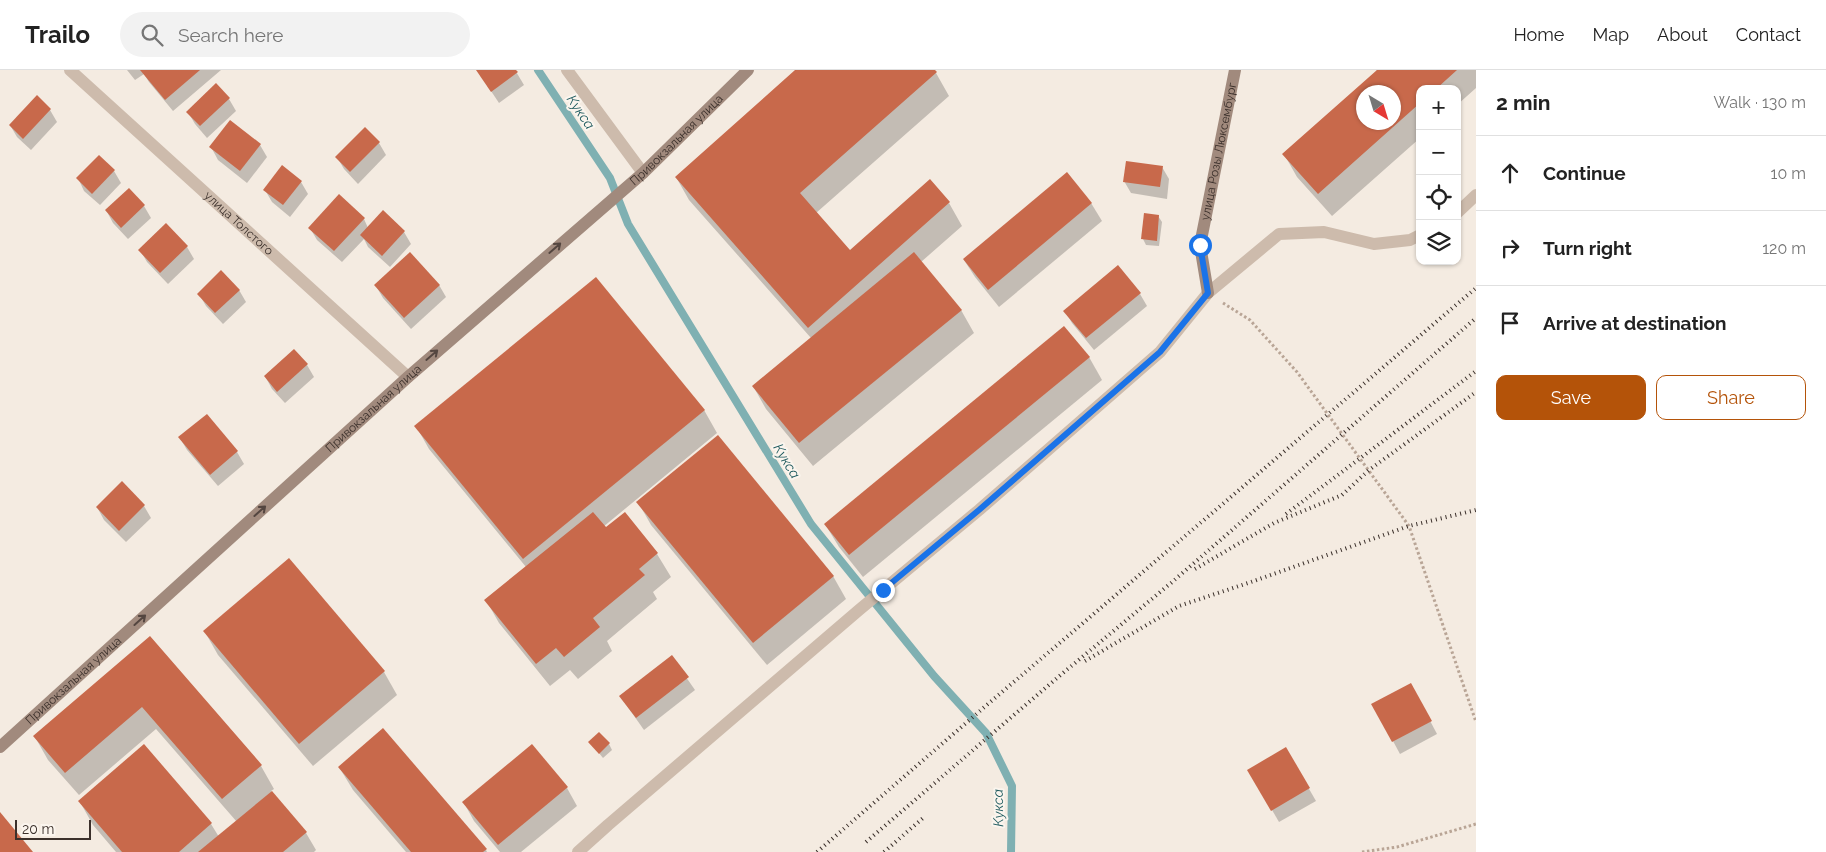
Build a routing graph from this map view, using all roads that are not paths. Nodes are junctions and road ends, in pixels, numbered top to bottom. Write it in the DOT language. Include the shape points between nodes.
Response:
graph roads {
  1 [pos="70,70"];
  2 [pos="567,70"];
  3 [pos="748,70"];
  4 [pos="1235,70"];
  5 [pos="643,172"];
  6 [pos="1476,195"];
  7 [pos="1461,209"];
  8 [pos="1416,237"];
  9 [pos="1208,293"];
  10 [pos="408,377"];
  11 [pos="0,748"];
  12 [pos="578,852"];
  1 -- 10 [label="street, улица Толстого"];
  2 -- 5 [label="street"];
  3 -- 5 [label="street, Привокзальная улица"];
  4 -- 9 [label="street, улица Розы Люксембург" via="1200,245"];
  10 -- 5 [label="street, Привокзальная улица, one-way"];
  6 -- 7 [label="street"];
  8 -- 9 [label="street" via="1374,244 1324,232 1278,234"];
  9 -- 12 [label="street" via="1160,352"];
  11 -- 10 [label="street, Привокзальная улица, one-way"];
}
